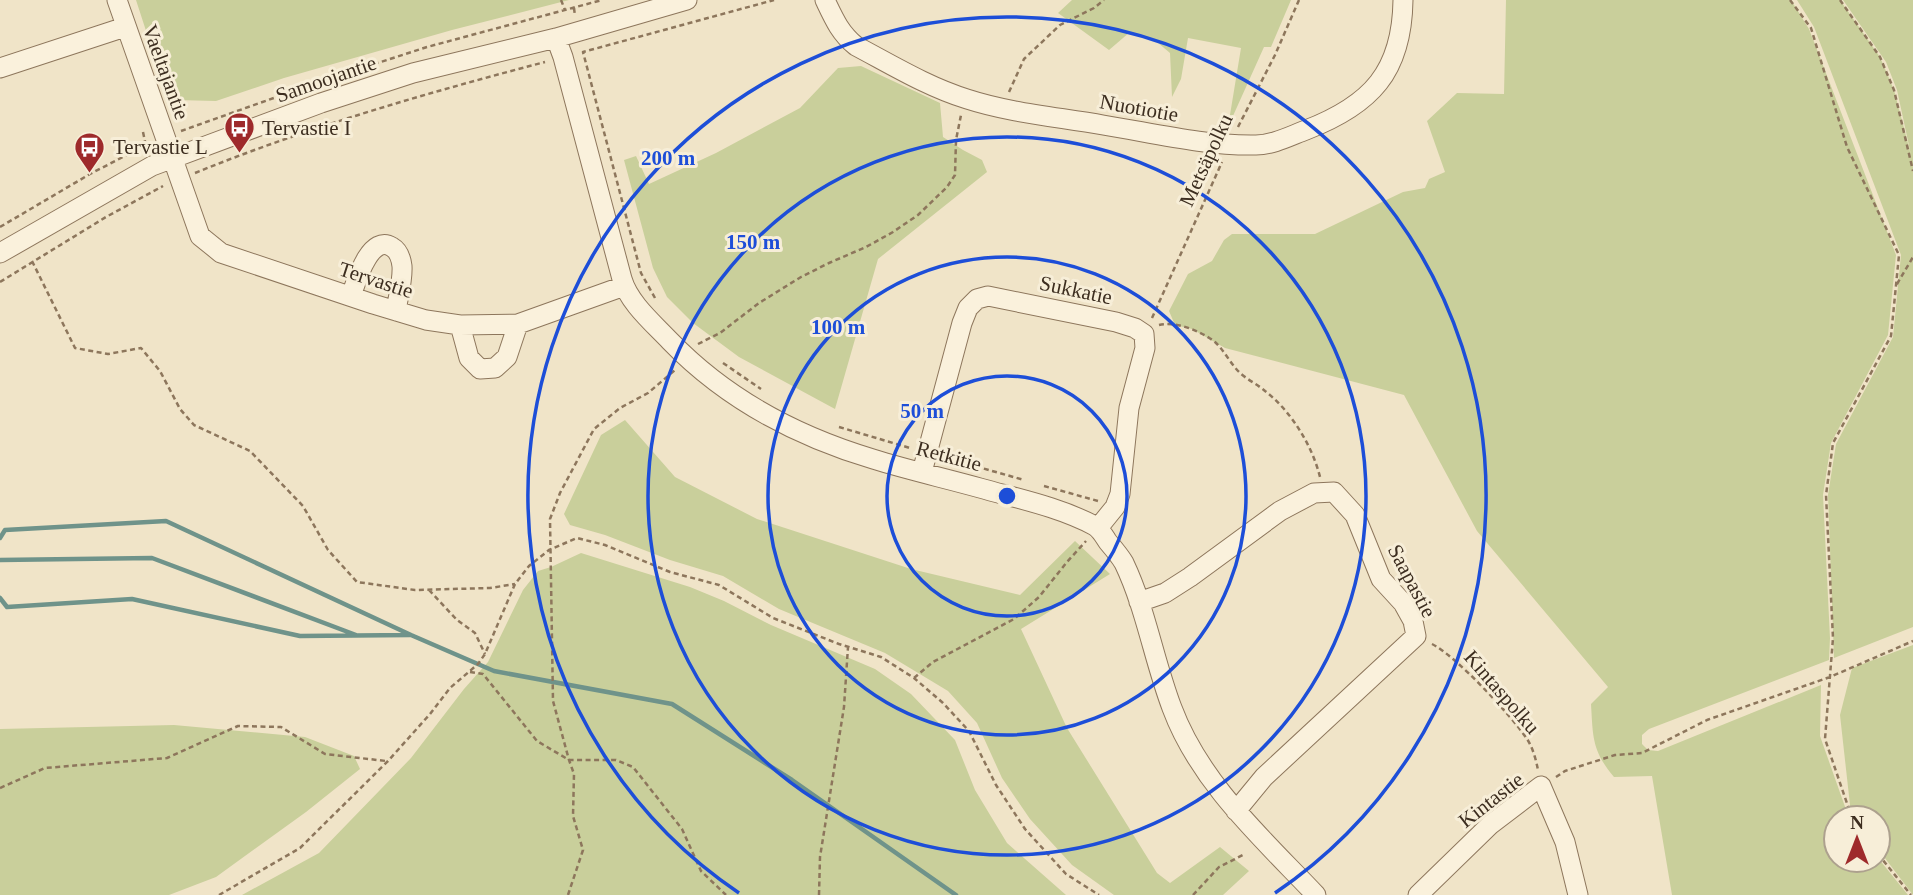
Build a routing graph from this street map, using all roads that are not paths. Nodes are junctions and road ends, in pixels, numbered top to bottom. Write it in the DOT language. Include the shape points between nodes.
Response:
graph roads {
  1 [pos="117,0"];
  2 [pos="687,0"];
  3 [pos="825,0"];
  4 [pos="1404,0"];
  5 [pos="125,27"];
  6 [pos="556,37"];
  7 [pos="0,68"];
  8 [pos="173,159"];
  9 [pos="0,253"];
  10 [pos="624,286"];
  11 [pos="351,296"];
  12 [pos="396,311"];
  13 [pos="518,324"];
  14 [pos="460,325"];
  15 [pos="922,472"];
  16 [pos="1098,528"];
  17 [pos="1139,602"];
  18 [pos="1236,811"];
  19 [pos="1316,895"];
  20 [pos="1418,895"];
  21 [pos="1578,895"];
  1 -- 5 [label="street, Vaeltajantie"];
  2 -- 6 [label="street, Samoojantie"];
  3 -- 4 [label="street, Nuotiotie" via="837,26 856,46 967,99 1200,141 1258,145 1322,124 1376,89 1400,35"];
  5 -- 7 [label="street"];
  5 -- 8 [label="street, Vaeltajantie"];
  6 -- 8 [label="street, Samoojantie" via="413,73"];
  6 -- 10 [label="street, Retkitie"];
  8 -- 9 [label="street, Samoojantie" via="152,166"];
  8 -- 11 [label="street, Tervastie" via="200,236 221,253"];
  10 -- 13 [label="street, Tervastie"];
  10 -- 15 [label="street, Retkitie" via="687,358 738,398 816,439"];
  11 -- 12 [label="street, Tervastie"];
  11 -- 12 [label="street" via="368,255 379,245 389,245 398,252 402,268"];
  12 -- 14 [label="street, Tervastie"];
  13 -- 14 [label="street, Tervastie"];
  13 -- 14 [label="street" via="506,357 495,368 480,369 469,358"];
  15 -- 16 [label="street, Retkitie" via="1064,511"];
  15 -- 16 [label="street, Sukkatie" via="962,323 977,299 1009,299 1135,328 1144,334 1145,348 1129,408 1120,494"];
  16 -- 17 [label="street, Retkitie" via="1123,561"];
  17 -- 18 [label="street, Retkitie" via="1181,730"];
  17 -- 18 [label="street, Saapastie" via="1191,577 1280,512 1314,493 1334,492 1355,515 1381,579 1413,621 1416,636 1264,777"];
  18 -- 19 [label="street, Retkitie"];
  20 -- 21 [label="street, Kintastie" via="1490,825 1541,786 1565,842"];
}
